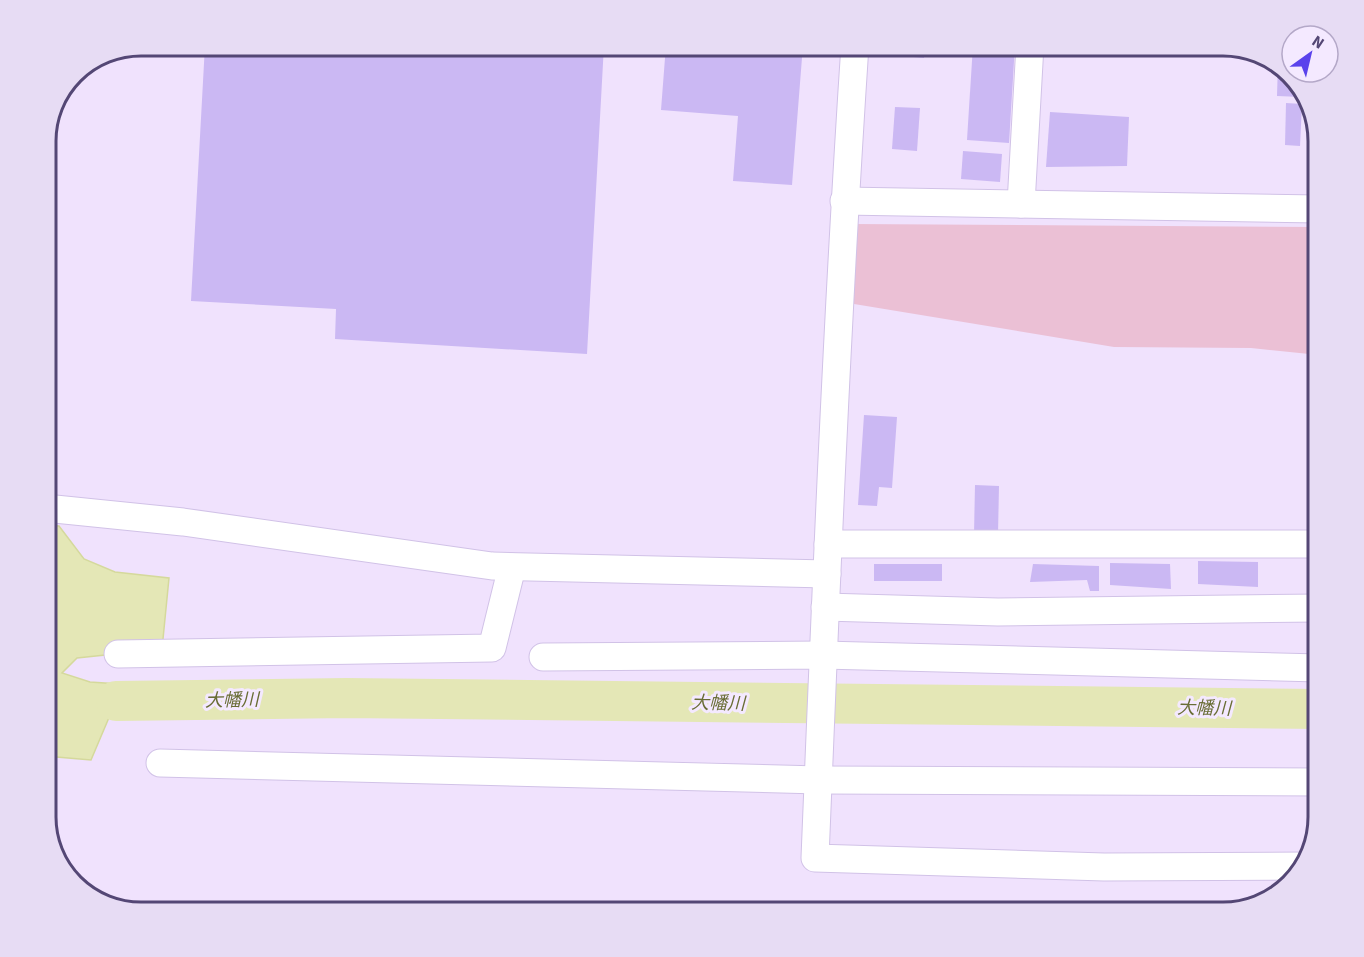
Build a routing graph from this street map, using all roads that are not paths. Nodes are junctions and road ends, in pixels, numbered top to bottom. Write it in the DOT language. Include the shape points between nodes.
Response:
graph roads {
  1 [pos="854,55"];
  2 [pos="1029,55"];
  3 [pos="844,201"];
  4 [pos="1021,204"];
  5 [pos="1308,208"];
  6 [pos="56,509"];
  7 [pos="828,544"];
  8 [pos="1308,544"];
  9 [pos="512,567"];
  10 [pos="826,574"];
  11 [pos="825,607"];
  12 [pos="1308,608"];
  13 [pos="118,654"];
  14 [pos="823,655"];
  15 [pos="543,657"];
  16 [pos="1308,668"];
  17 [pos="160,763"];
  18 [pos="819,780"];
  19 [pos="1308,782"];
  20 [pos="1292,866"];
  1 -- 3 [label="street"];
  2 -- 4 [label="street"];
  3 -- 4 [label="street"];
  3 -- 7 [label="street"];
  4 -- 5 [label="street"];
  6 -- 9 [label="street" via="183,522"];
  7 -- 8 [label="street"];
  7 -- 10 [label="street"];
  9 -- 10 [label="street"];
  9 -- 13 [label="street" via="492,648"];
  10 -- 11 [label="street"];
  11 -- 12 [label="street" via="998,612"];
  11 -- 14 [label="street"];
  14 -- 15 [label="street"];
  14 -- 16 [label="street"];
  14 -- 18 [label="street"];
  17 -- 18 [label="street"];
  18 -- 19 [label="street"];
  18 -- 20 [label="street" via="816,858 1104,867"];
}
